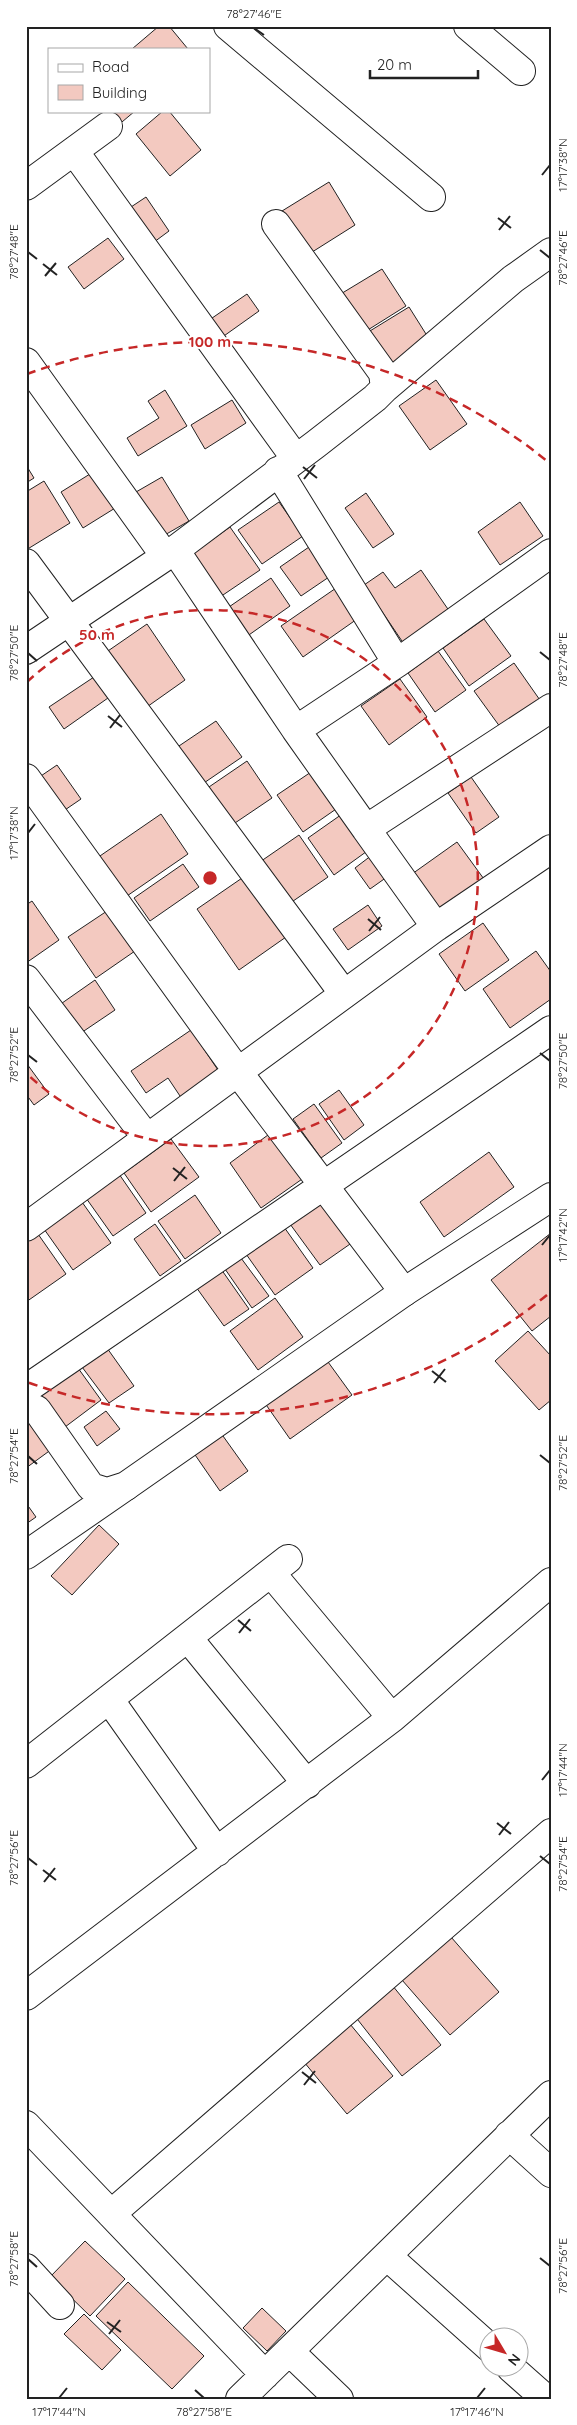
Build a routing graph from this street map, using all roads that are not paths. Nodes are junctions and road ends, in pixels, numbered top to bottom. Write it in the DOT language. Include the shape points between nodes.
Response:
graph roads {
  1 [pos="228,26"];
  2 [pos="468,26"];
  3 [pos="521,71"];
  4 [pos="108,126"];
  5 [pos="74,151"];
  6 [pos="26,186"];
  7 [pos="431,197"];
  8 [pos="276,224"];
  9 [pos="551,252"];
  10 [pos="26,362"];
  11 [pos="385,388"];
  12 [pos="287,465"];
  13 [pos="170,553"];
  14 [pos="551,553"];
  15 [pos="26,563"];
  16 [pos="69,620"];
  17 [pos="26,650"];
  18 [pos="397,663"];
  19 [pos="551,708"];
  20 [pos="296,730"];
  21 [pos="26,778"];
  22 [pos="366,829"];
  23 [pos="551,849"];
  24 [pos="436,927"];
  25 [pos="26,979"];
  26 [pos="344,994"];
  27 [pos="551,1030"];
  28 [pos="238,1072"];
  29 [pos="147,1138"];
  30 [pos="324,1184"];
  31 [pos="551,1197"];
  32 [pos="29,1219"];
  33 [pos="404,1292"];
  34 [pos="26,1389"];
  35 [pos="26,1405"];
  36 [pos="126,1486"];
  37 [pos="26,1555"];
  38 [pos="551,1582"];
  39 [pos="188,1638"];
  40 [pos="109,1699"];
  41 [pos="392,1718"];
  42 [pos="26,1764"];
  43 [pos="307,1784"];
  44 [pos="551,1833"];
  45 [pos="217,1852"];
  46 [pos="26,1996"];
  47 [pos="551,2095"];
  48 [pos="26,2125"];
  49 [pos="509,2135"];
  50 [pos="551,2173"];
  51 [pos="111,2214"];
  52 [pos="387,2256"];
  53 [pos="26,2268"];
  54 [pos="60,2305"];
  55 [pos="480,2339"];
  56 [pos="289,2352"];
  57 [pos="265,2375"];
  58 [pos="522,2378"];
  59 [pos="240,2399"];
  60 [pos="339,2399"];
  61 [pos="546,2399"];
  1 -- 7 [label="street"];
  2 -- 3 [label="street"];
  4 -- 5 [label="street"];
  5 -- 6 [label="street"];
  5 -- 12 [label="street"];
  8 -- 11 [label="street" via="383,373"];
  9 -- 11 [label="street" via="512,279"];
  10 -- 13 [label="street"];
  11 -- 12 [label="street"];
  12 -- 13 [label="street"];
  12 -- 18 [label="street"];
  13 -- 16 [label="street"];
  13 -- 20 [label="street"];
  14 -- 18 [label="street"];
  15 -- 16 [label="street"];
  16 -- 17 [label="street"];
  16 -- 26 [label="street"];
  18 -- 20 [label="street"];
  19 -- 22 [label="street"];
  20 -- 22 [label="street"];
  21 -- 28 [label="street"];
  22 -- 24 [label="street"];
  23 -- 24 [label="street"];
  24 -- 26 [label="street"];
  25 -- 29 [label="street"];
  26 -- 28 [label="street"];
  27 -- 30 [label="street"];
  28 -- 29 [label="street"];
  28 -- 30 [label="street"];
  29 -- 32 [label="street"];
  30 -- 33 [label="street"];
  30 -- 34 [label="street"];
  31 -- 33 [label="street"];
  33 -- 36 [label="street"];
  35 -- 36 [label="street" via="37,1410 91,1487 107,1492"];
  36 -- 37 [label="street"];
  38 -- 41 [label="street"];
  39 -- 40 [label="street"];
  39 -- 41 [label="street" via="279,1566"];
  39 -- 43 [label="street"];
  40 -- 42 [label="street"];
  40 -- 45 [label="street"];
  41 -- 43 [label="street"];
  43 -- 45 [label="street"];
  44 -- 51 [label="street"];
  45 -- 46 [label="street"];
  47 -- 49 [label="street"];
  48 -- 51 [label="street"];
  49 -- 50 [label="street"];
  49 -- 52 [label="street"];
  51 -- 57 [label="street"];
  52 -- 55 [label="street"];
  52 -- 56 [label="street"];
  53 -- 54 [label="street"];
  56 -- 57 [label="street"];
  56 -- 60 [label="street"];
  57 -- 59 [label="street"];
  58 -- 61 [label="street"];
}
